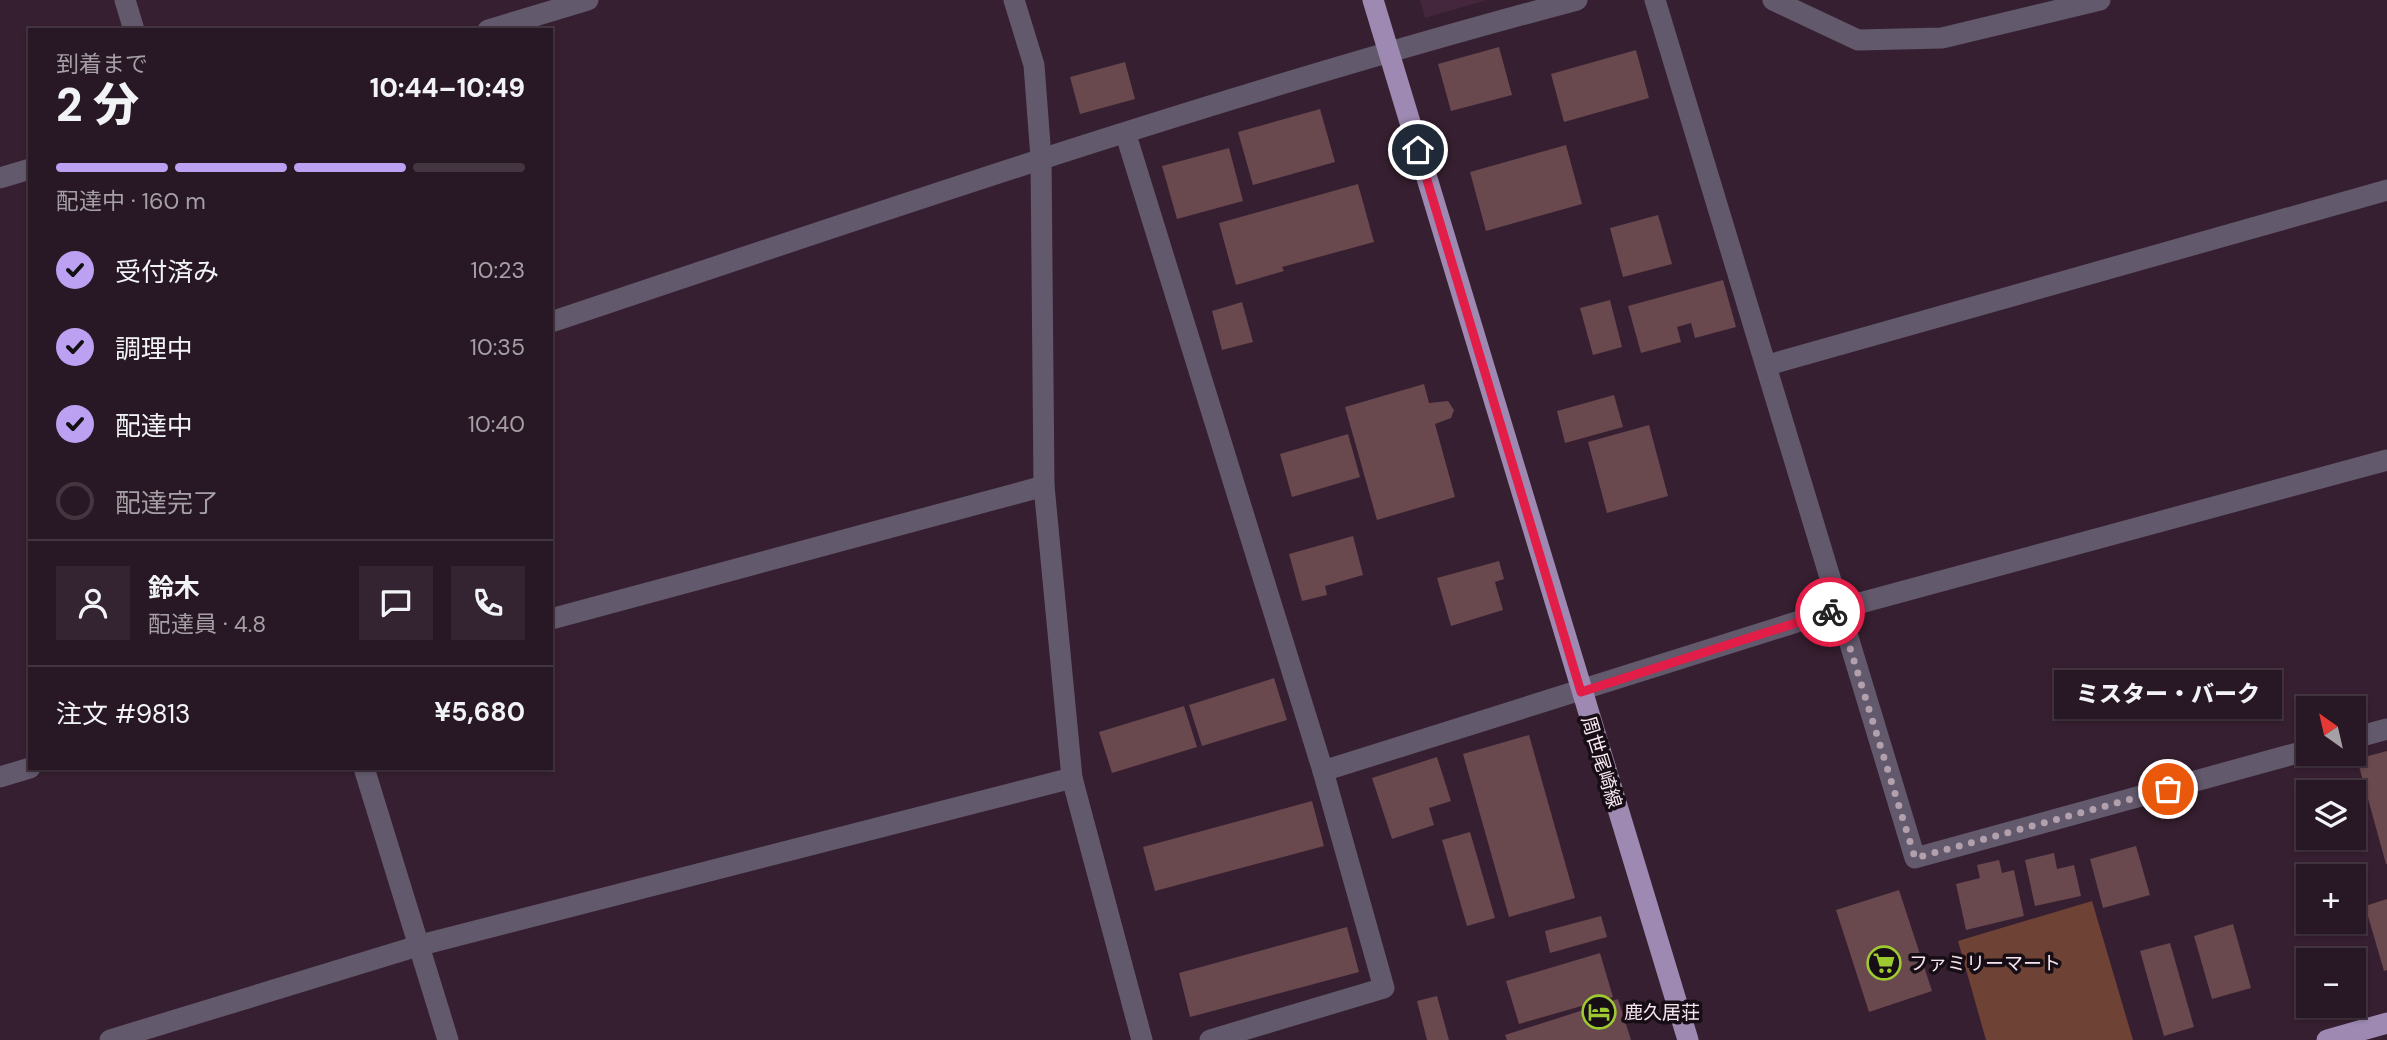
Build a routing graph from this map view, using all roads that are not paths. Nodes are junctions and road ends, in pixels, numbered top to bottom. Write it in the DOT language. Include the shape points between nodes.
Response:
graph roads {
  1 [pos="125,0"];
  2 [pos="588,0"];
  3 [pos="1014,0"];
  4 [pos="1373,0"];
  5 [pos="1577,0"];
  6 [pos="1655,0"];
  7 [pos="1773,0"];
  8 [pos="2100,0"];
  9 [pos="133,28"];
  10 [pos="495,28"];
  11 [pos="1388,50"];
  12 [pos="1126,135"];
  13 [pos="1041,158"];
  14 [pos="28,170"];
  15 [pos="0,178"];
  16 [pos="2387,190"];
  17 [pos="553,321"];
  18 [pos="1768,365"];
  19 [pos="2387,460"];
  20 [pos="1044,486"];
  21 [pos="1838,609"];
  22 [pos="553,618"];
  23 [pos="1581,692"];
  24 [pos="2387,729"];
  25 [pos="2366,735"];
  26 [pos="2296,753"];
  27 [pos="28,769"];
  28 [pos="365,770"];
  29 [pos="1323,771"];
  30 [pos="0,777"];
  31 [pos="1072,778"];
  32 [pos="421,945"];
  33 [pos="2387,1023"];
  34 [pos="110,1040"];
  35 [pos="449,1040"];
  36 [pos="1142,1040"];
  37 [pos="1210,1040"];
  38 [pos="1688,1040"];
  39 [pos="2327,1040"];
  1 -- 9 [label="street"];
  2 -- 10 [label="street"];
  3 -- 13 [label="street" via="1034,65"];
  4 -- 11 [label="main road, 周世尾崎線"];
  5 -- 11 [label="street"];
  6 -- 18 [label="street"];
  7 -- 8 [label="street" via="1858,40 1942,38"];
  11 -- 12 [label="street"];
  11 -- 23 [label="main road, 周世尾崎線"];
  12 -- 13 [label="street"];
  12 -- 29 [label="street"];
  13 -- 17 [label="street"];
  13 -- 20 [label="street"];
  14 -- 15 [label="street"];
  16 -- 18 [label="street"];
  18 -- 21 [label="street"];
  19 -- 21 [label="street"];
  20 -- 22 [label="street"];
  20 -- 31 [label="street"];
  21 -- 23 [label="street"];
  21 -- 26 [label="street" via="1915,858"];
  23 -- 29 [label="street"];
  23 -- 38 [label="main road, 周世尾崎線"];
  24 -- 25 [label="street"];
  27 -- 30 [label="street"];
  28 -- 32 [label="street"];
  29 -- 37 [label="street" via="1384,988"];
  31 -- 32 [label="street"];
  31 -- 36 [label="street"];
  32 -- 34 [label="street"];
  32 -- 35 [label="street"];
  33 -- 39 [label="main road"];
}
